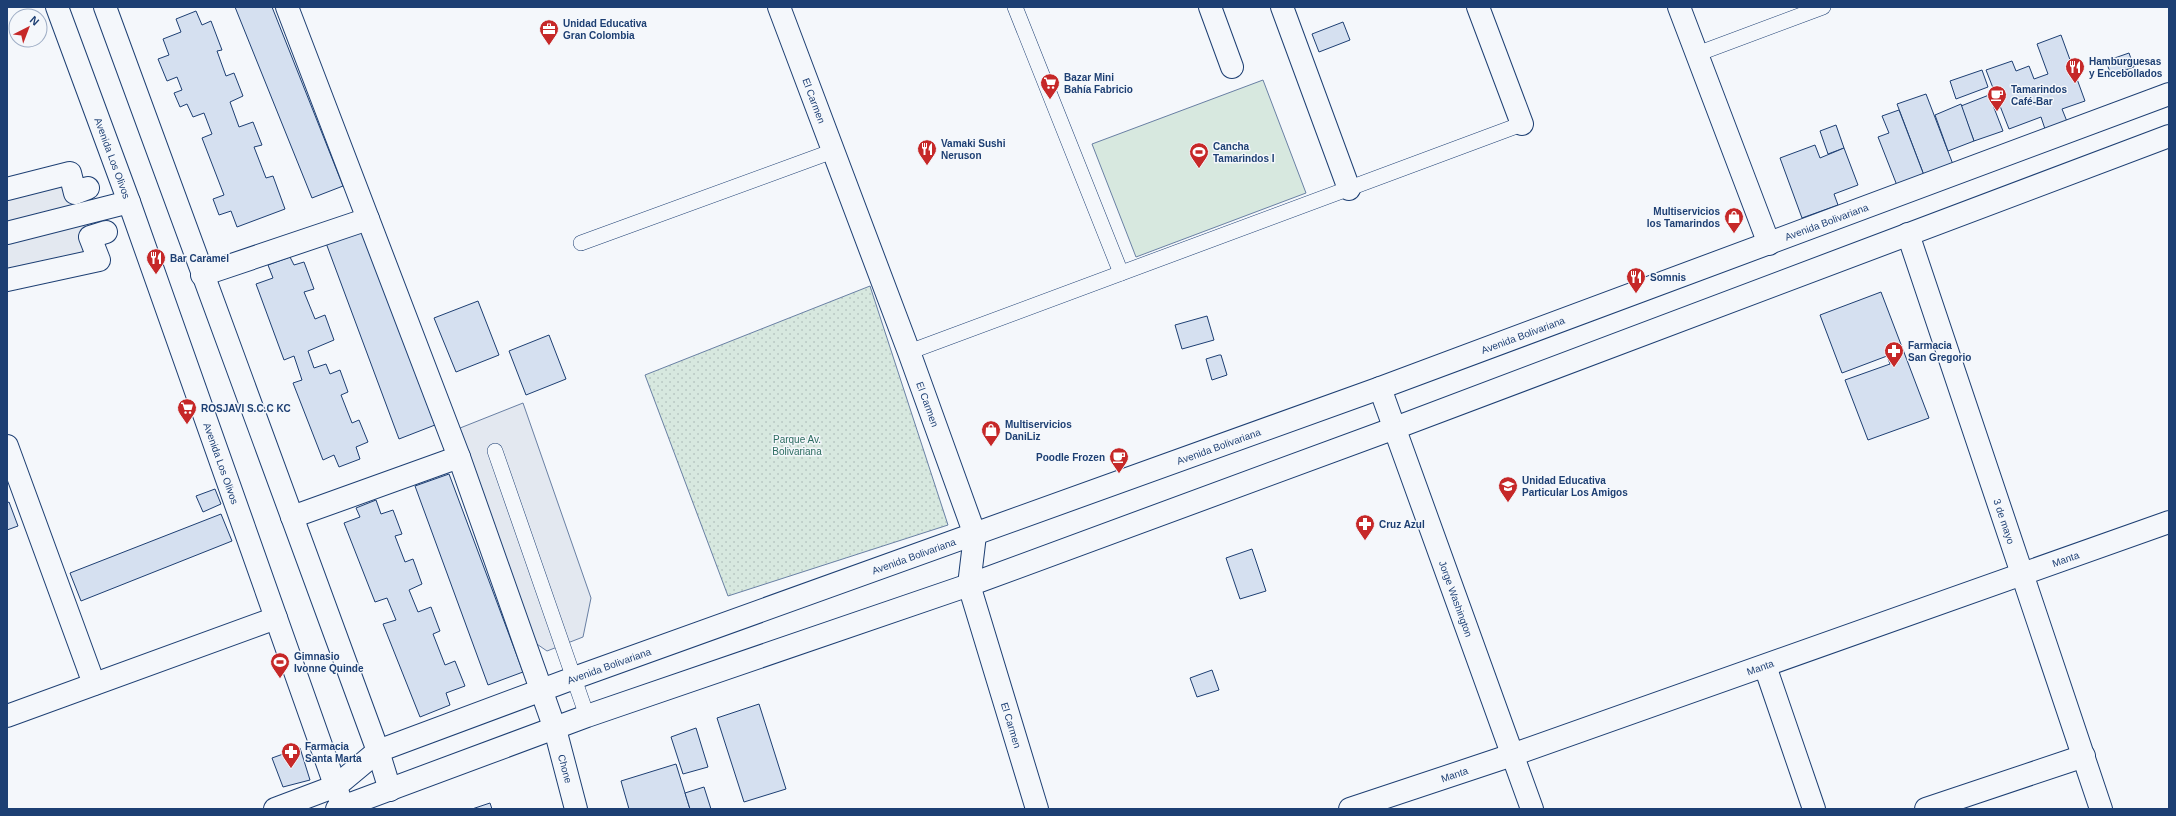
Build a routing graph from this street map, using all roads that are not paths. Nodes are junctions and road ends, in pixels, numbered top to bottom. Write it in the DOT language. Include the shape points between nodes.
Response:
graph roads {
  1 [pos="57,7"];
  2 [pos="105,7"];
  3 [pos="286,7"];
  4 [pos="779,7"];
  5 [pos="1015,7"];
  6 [pos="1210,7"];
  7 [pos="1282,7"];
  8 [pos="1478,7"];
  9 [pos="1679,7"];
  10 [pos="1823,7"];
  11 [pos="1697,54"];
  12 [pos="1232,67"];
  13 [pos="2169,94"];
  14 [pos="1522,124"];
  15 [pos="2169,136"];
  16 [pos="833,151"];
  17 [pos="88,188"];
  18 [pos="7,189"];
  19 [pos="1349,189"];
  20 [pos="129,202"];
  21 [pos="368,219"];
  22 [pos="106,232"];
  23 [pos="7,233"];
  24 [pos="1908,234"];
  25 [pos="581,242"];
  26 [pos="1769,244"];
  27 [pos="1121,273"];
  28 [pos="202,275"];
  29 [pos="7,280"];
  30 [pos="909,352"];
  31 [pos="1380,388"];
  32 [pos="1395,428"];
  33 [pos="7,446"];
  34 [pos="494,451"];
  35 [pos="459,457"];
  36 [pos="292,517"];
  37 [pos="2169,522"];
  38 [pos="975,535"];
  39 [pos="2023,573"];
  40 [pos="969,585"];
  41 [pos="276,618"];
  42 [pos="1765,666"];
  43 [pos="574,678"];
  44 [pos="94,684"];
  45 [pos="542,691"];
  46 [pos="7,716"];
  47 [pos="587,716"];
  48 [pos="555,729"];
  49 [pos="378,751"];
  50 [pos="1512,755"];
  51 [pos="2084,756"];
  52 [pos="336,786"];
  53 [pos="390,790"];
  54 [pos="340,808"];
  55 [pos="275,809"];
  56 [pos="576,809"];
  57 [pos="1037,809"];
  58 [pos="1350,809"];
  59 [pos="1532,809"];
  60 [pos="1814,809"];
  61 [pos="1926,809"];
  62 [pos="2101,809"];
  1 -- 20 [label="street, Avenida Los Olivos"];
  2 -- 28 [label="street"];
  3 -- 21 [label="street, Chone"];
  4 -- 16 [label="street, El Carmen"];
  5 -- 27 [label="lane"];
  6 -- 12 [label="street"];
  7 -- 19 [label="street"];
  8 -- 14 [label="street"];
  9 -- 11 [label="street"];
  10 -- 11 [label="lane"];
  11 -- 26 [label="street"];
  13 -- 26 [label="street, Avenida Bolivariana"];
  14 -- 19 [label="lane"];
  15 -- 24 [label="street"];
  16 -- 25 [label="lane"];
  16 -- 30 [label="street, El Carmen"];
  17 -- 18 [label="street" via="75,193 70,173"];
  19 -- 27 [label="lane"];
  20 -- 23 [label="street"];
  20 -- 41 [label="street, Avenida Los Olivos"];
  21 -- 28 [label="street"];
  21 -- 35 [label="street, Chone"];
  22 -- 29 [label="street" via="90,237 99,260"];
  24 -- 32 [label="street"];
  24 -- 39 [label="street, 3 de mayo"];
  26 -- 31 [label="street, Avenida Bolivariana"];
  27 -- 30 [label="lane"];
  28 -- 36 [label="street"];
  30 -- 38 [label="street, El Carmen"];
  31 -- 32 [label="street, Jorge Washington"];
  31 -- 38 [label="street, Avenida Bolivariana"];
  32 -- 40 [label="street"];
  32 -- 50 [label="street, Jorge Washington"];
  33 -- 44 [label="street"];
  34 -- 43 [label="lane"];
  35 -- 36 [label="street"];
  35 -- 45 [label="street, Chone"];
  36 -- 49 [label="street"];
  37 -- 39 [label="street, Manta"];
  38 -- 40 [label="street, El Carmen"];
  38 -- 43 [label="street, Avenida Bolivariana"];
  39 -- 42 [label="street, Manta"];
  39 -- 51 [label="street, 3 de mayo"];
  40 -- 47 [label="street"];
  40 -- 57 [label="street, El Carmen"];
  41 -- 44 [label="street"];
  41 -- 52 [label="street, Avenida Los Olivos"];
  42 -- 50 [label="street, Manta"];
  42 -- 60 [label="street"];
  43 -- 45 [label="street, Avenida Bolivariana"];
  43 -- 47 [label="lane"];
  44 -- 46 [label="street"];
  45 -- 48 [label="street, Chone"];
  45 -- 49 [label="street, Avenida Bolivariana"];
  47 -- 48 [label="street"];
  48 -- 53 [label="street"];
  48 -- 56 [label="street, Chone"];
  49 -- 52 [label="street, Avenida Bolivariana"];
  49 -- 53 [label="street"];
  50 -- 58 [label="street, Manta"];
  50 -- 59 [label="street, Jorge Washington"];
  51 -- 61 [label="street"];
  51 -- 62 [label="street, 3 de mayo"];
  52 -- 54 [label="street, Avenida Los Olivos"];
  52 -- 55 [label="street, Avenida Bolivariana"];
  53 -- 54 [label="street"];
}
